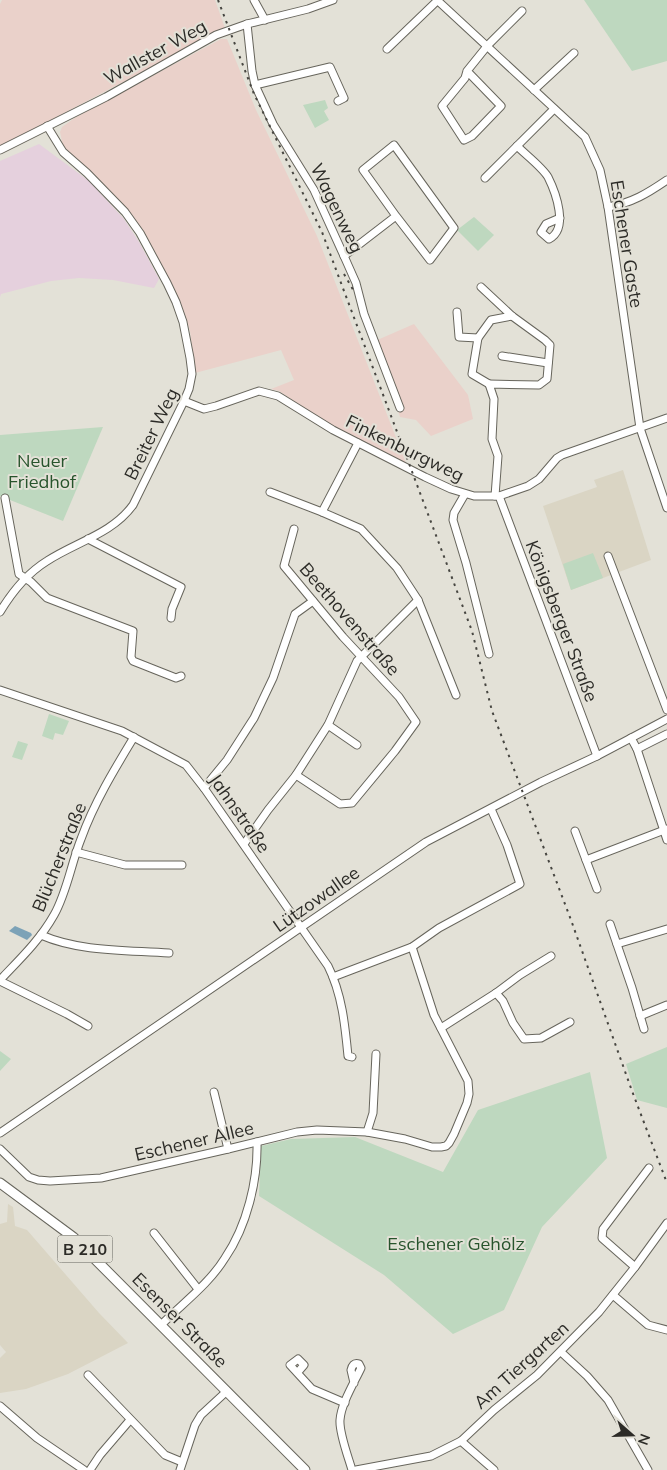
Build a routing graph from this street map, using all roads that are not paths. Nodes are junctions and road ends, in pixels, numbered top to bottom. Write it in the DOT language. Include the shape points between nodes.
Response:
graph roads {
  1 [pos="254,0"];
  2 [pos="333,0"];
  3 [pos="438,0"];
  4 [pos="522,11"];
  5 [pos="265,20"];
  6 [pos="247,24"];
  7 [pos="488,45"];
  8 [pos="388,49"];
  9 [pos="574,54"];
  10 [pos="467,71"];
  11 [pos="255,85"];
  12 [pos="534,90"];
  13 [pos="338,101"];
  14 [pos="554,109"];
  15 [pos="47,126"];
  16 [pos="517,146"];
  17 [pos="0,150"];
  18 [pos="485,178"];
  19 [pos="667,181"];
  20 [pos="608,206"];
  21 [pos="396,216"];
  22 [pos="560,218"];
  23 [pos="344,256"];
  24 [pos="481,287"];
  25 [pos="457,312"];
  26 [pos="512,316"];
  27 [pos="478,338"];
  28 [pos="502,356"];
  29 [pos="548,363"];
  30 [pos="489,384"];
  31 [pos="184,401"];
  32 [pos="400,408"];
  33 [pos="667,418"];
  34 [pos="640,428"];
  35 [pos="358,443"];
  36 [pos="664,488"];
  37 [pos="270,492"];
  38 [pos="465,494"];
  39 [pos="497,496"];
  40 [pos="5,498"];
  41 [pos="667,508"];
  42 [pos="322,512"];
  43 [pos="294,529"];
  44 [pos="88,539"];
  45 [pos="608,556"];
  46 [pos="25,578"];
  47 [pos="418,600"];
  48 [pos="313,601"];
  49 [pos="0,612"];
  50 [pos="172,618"];
  51 [pos="489,654"];
  52 [pos="361,656"];
  53 [pos="181,676"];
  54 [pos="0,690"];
  55 [pos="456,695"];
  56 [pos="667,710"];
  57 [pos="667,719"];
  58 [pos="328,724"];
  59 [pos="667,734"];
  60 [pos="134,737"];
  61 [pos="631,738"];
  62 [pos="357,745"];
  63 [pos="637,749"];
  64 [pos="597,756"];
  65 [pos="296,775"];
  66 [pos="204,788"];
  67 [pos="491,809"];
  68 [pos="665,830"];
  69 [pos="575,831"];
  70 [pos="667,840"];
  71 [pos="244,844"];
  72 [pos="76,852"];
  73 [pos="586,860"];
  74 [pos="182,865"];
  75 [pos="597,889"];
  76 [pos="610,924"];
  77 [pos="301,926"];
  78 [pos="667,929"];
  79 [pos="41,935"];
  80 [pos="617,944"];
  81 [pos="412,947"];
  82 [pos="169,953"];
  83 [pos="551,956"];
  84 [pos="333,977"];
  85 [pos="0,981"];
  86 [pos="496,993"];
  87 [pos="667,1005"];
  88 [pos="640,1016"];
  89 [pos="570,1022"];
  90 [pos="88,1026"];
  91 [pos="441,1028"];
  92 [pos="644,1029"];
  93 [pos="376,1054"];
  94 [pos="352,1057"];
  95 [pos="214,1092"];
  96 [pos="366,1132"];
  97 [pos="0,1133"];
  98 [pos="257,1142"];
  99 [pos="0,1149"];
  100 [pos="228,1150"];
  101 [pos="649,1168"];
  102 [pos="0,1184"];
  103 [pos="667,1224"];
  104 [pos="154,1233"];
  105 [pos="635,1268"];
  106 [pos="198,1289"];
  107 [pos="613,1295"];
  108 [pos="162,1324"];
  109 [pos="667,1330"];
  110 [pos="561,1352"];
  111 [pos="298,1372"];
  112 [pos="88,1374"];
  113 [pos="354,1383"];
  114 [pos="227,1391"];
  115 [pos="345,1403"];
  116 [pos="0,1406"];
  117 [pos="130,1420"];
  118 [pos="461,1441"];
  119 [pos="182,1462"];
  120 [pos="390,1464"];
  121 [pos="84,1470"];
  122 [pos="90,1470"];
  123 [pos="180,1470"];
  124 [pos="305,1470"];
  125 [pos="352,1470"];
  126 [pos="356,1470"];
  127 [pos="396,1470"];
  128 [pos="494,1470"];
  129 [pos="648,1470"];
  1 -- 5 [label="street"];
  2 -- 5 [label="street, Wallster Weg"];
  3 -- 7 [label="street, Eschener Gaste"];
  3 -- 8 [label="street"];
  4 -- 7 [label="street"];
  5 -- 6 [label="street, Wallster Weg"];
  6 -- 11 [label="street, Wagenweg"];
  6 -- 15 [label="street, Wallster Weg" via="202,42 106,97"];
  7 -- 10 [label="street"];
  7 -- 12 [label="street, Eschener Gaste"];
  9 -- 12 [label="street"];
  10 -- 10 [label="street" via="501,106 464,140 442,106"];
  11 -- 13 [label="street" via="330,67 344,98"];
  11 -- 23 [label="street, Wagenweg" via="273,124 314,190"];
  12 -- 14 [label="street, Eschener Gaste"];
  14 -- 16 [label="street"];
  14 -- 20 [label="street, Eschener Gaste" via="585,137 600,170"];
  15 -- 17 [label="street, Wallster Weg"];
  15 -- 31 [label="street, Breiter Weg" via="63,152 125,212 167,283 183,322 190,358 192,374"];
  16 -- 18 [label="street"];
  16 -- 22 [label="street" via="547,176"];
  19 -- 20 [label="street" via="625,204"];
  20 -- 34 [label="street, Eschener Gaste"];
  21 -- 21 [label="street" via="430,260 454,228 394,145 363,170"];
  21 -- 23 [label="street"];
  23 -- 32 [label="street, Wagenweg"];
  24 -- 26 [label="street"];
  25 -- 27 [label="street" via="459,337"];
  26 -- 27 [label="street" via="491,320"];
  26 -- 29 [label="street" via="550,345"];
  27 -- 30 [label="street" via="472,374"];
  28 -- 29 [label="street"];
  29 -- 30 [label="street" via="547,379 539,385"];
  30 -- 39 [label="street" via="494,399 492,439 498,456"];
  31 -- 35 [label="street, Finkenburgweg" via="204,409 259,390 278,396"];
  31 -- 44 [label="street, Breiter Weg" via="133,505 116,523"];
  33 -- 34 [label="street, Finkenburgweg"];
  34 -- 36 [label="street, Eschener Gaste"];
  34 -- 39 [label="street, Finkenburgweg" via="562,455 534,483"];
  35 -- 38 [label="street, Finkenburgweg"];
  35 -- 42 [label="street"];
  36 -- 41 [label="street, Eschener Gaste"];
  37 -- 42 [label="street"];
  38 -- 39 [label="street, Finkenburgweg"];
  38 -- 51 [label="street" via="453,520"];
  39 -- 64 [label="street, Königsberger Straße"];
  40 -- 46 [label="street" via="19,574"];
  42 -- 47 [label="street" via="361,530 397,568"];
  43 -- 48 [label="street, Beethovenstraße" via="284,566"];
  44 -- 46 [label="street, Breiter Weg" via="48,560"];
  44 -- 50 [label="street" via="181,587"];
  45 -- 56 [label="street"];
  46 -- 49 [label="street, Breiter Weg"];
  46 -- 53 [label="street" via="47,598 133,631 133,661 176,678"];
  47 -- 52 [label="street"];
  47 -- 55 [label="street"];
  48 -- 52 [label="street, Beethovenstraße"];
  48 -- 66 [label="street" via="295,614 273,678 254,718"];
  52 -- 58 [label="street"];
  52 -- 65 [label="street, Beethovenstraße" via="406,706 416,722 352,803 340,804"];
  54 -- 60 [label="street, Jahnstraße"];
  57 -- 61 [label="street, Lützowallee"];
  58 -- 62 [label="street"];
  58 -- 65 [label="street"];
  59 -- 63 [label="street"];
  60 -- 66 [label="street, Jahnstraße" via="186,764"];
  60 -- 72 [label="street, Blücherstraße" via="107,783"];
  61 -- 63 [label="street"];
  61 -- 64 [label="street, Lützowallee"];
  63 -- 68 [label="street"];
  64 -- 67 [label="street, Lützowallee"];
  65 -- 71 [label="street"];
  66 -- 71 [label="street, Jahnstraße"];
  67 -- 77 [label="street, Lützowallee" via="426,842"];
  67 -- 81 [label="street" via="520,884 439,928"];
  68 -- 70 [label="street"];
  68 -- 73 [label="street"];
  69 -- 73 [label="street"];
  71 -- 77 [label="street, Jahnstraße"];
  72 -- 74 [label="street" via="125,865"];
  72 -- 79 [label="street, Blücherstraße" via="58,906"];
  73 -- 75 [label="street"];
  76 -- 80 [label="street"];
  77 -- 84 [label="street, Jahnstraße"];
  77 -- 97 [label="street, Lützowallee"];
  78 -- 80 [label="street"];
  79 -- 82 [label="street" via="76,945"];
  79 -- 85 [label="street, Blücherstraße"];
  80 -- 88 [label="street"];
  81 -- 84 [label="street"];
  81 -- 91 [label="street, Eschener Allee"];
  83 -- 86 [label="street"];
  84 -- 94 [label="street, Jahnstraße" via="345,1025 348,1056"];
  85 -- 90 [label="street"];
  86 -- 89 [label="street" via="524,1039 541,1038"];
  86 -- 91 [label="street"];
  87 -- 88 [label="street"];
  88 -- 92 [label="street"];
  91 -- 96 [label="street, Eschener Allee" via="468,1081 467,1103 450,1143 432,1147"];
  93 -- 96 [label="street" via="373,1113"];
  95 -- 100 [label="street"];
  96 -- 98 [label="street, Eschener Allee" via="317,1130"];
  98 -- 100 [label="street, Eschener Allee"];
  98 -- 106 [label="street" via="253,1193 236,1240 225,1260"];
  99 -- 100 [label="street, Eschener Allee" via="28,1177 44,1181 101,1178"];
  101 -- 105 [label="street" via="601,1235"];
  102 -- 108 [label="main road, Esenser Straße / B 210" via="73,1237"];
  103 -- 105 [label="street, Am Tiergarten"];
  104 -- 106 [label="street"];
  105 -- 107 [label="street, Am Tiergarten"];
  106 -- 108 [label="street"];
  107 -- 109 [label="street" via="648,1325"];
  107 -- 110 [label="street, Am Tiergarten"];
  108 -- 114 [label="main road, Esenser Straße / B 210"];
  110 -- 118 [label="street, Am Tiergarten"];
  110 -- 129 [label="street" via="608,1400"];
  111 -- 115 [label="street" via="312,1389"];
  112 -- 117 [label="street"];
  113 -- 115 [label="street"];
  114 -- 119 [label="street" via="201,1415"];
  114 -- 124 [label="main road, Esenser Straße / B 210"];
  115 -- 125 [label="street" via="340,1428"];
  116 -- 121 [label="street" via="37,1438"];
  117 -- 119 [label="street" via="165,1455"];
  117 -- 122 [label="street"];
  118 -- 120 [label="street, Am Tiergarten" via="430,1456"];
  118 -- 128 [label="street"];
  119 -- 123 [label="street"];
  120 -- 126 [label="street, Am Tiergarten"];
  120 -- 127 [label="street"];
}
